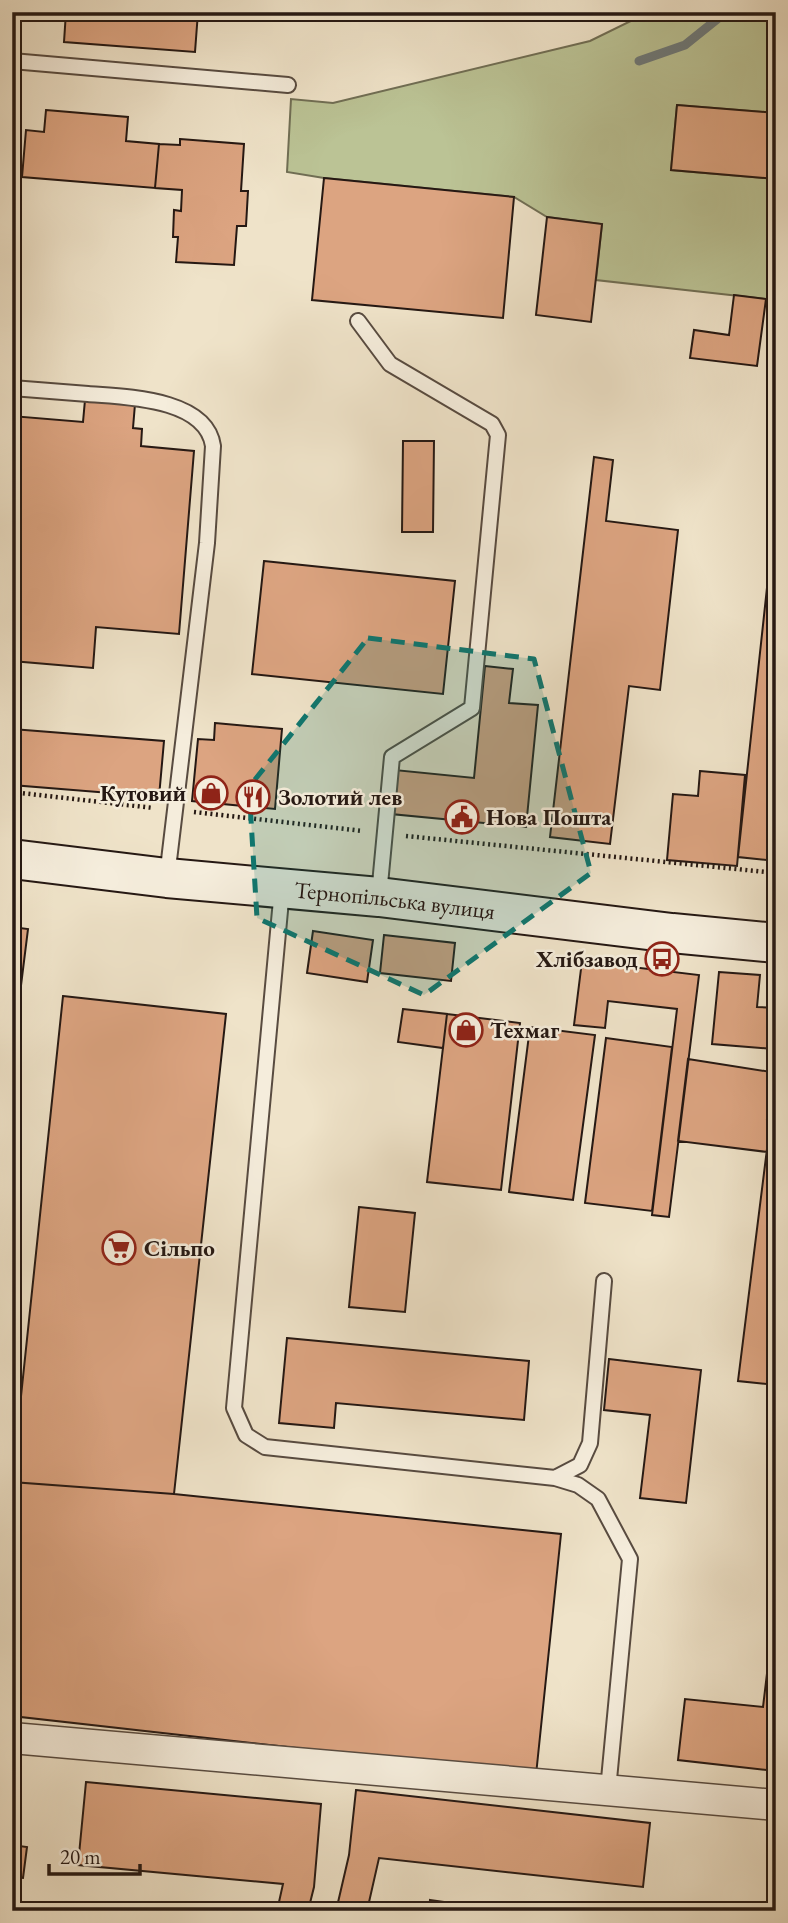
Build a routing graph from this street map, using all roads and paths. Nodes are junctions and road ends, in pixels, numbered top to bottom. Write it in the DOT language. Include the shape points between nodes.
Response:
graph roads {
  1 [pos="12,61"];
  2 [pos="288,85"];
  3 [pos="358,321"];
  4 [pos="12,388"];
  5 [pos="12,859"];
  6 [pos="167,878"];
  7 [pos="282,888"];
  8 [pos="379,897"];
  9 [pos="776,943"];
  10 [pos="604,1281"];
  11 [pos="555,1478"];
  12 [pos="12,1738"];
  13 [pos="608,1790"];
  14 [pos="776,1805"];
  1 -- 2 [label="lane"];
  3 -- 8 [label="lane" via="390,364 492,424 498,435 472,708 392,757"];
  4 -- 6 [label="lane" via="140,398 194,416 211,435 207,543"];
  5 -- 6 [label="main road, Тернопільська вулиця"];
  6 -- 7 [label="main road, Тернопільська вулиця"];
  7 -- 8 [label="main road, Тернопільська вулиця"];
  7 -- 11 [label="lane" via="234,1408 246,1435 265,1447"];
  8 -- 9 [label="main road, Тернопільська вулиця"];
  10 -- 11 [label="lane" via="590,1443 580,1465"];
  11 -- 13 [label="lane" via="578,1485 598,1499 630,1559"];
  12 -- 13 [label="street"];
  13 -- 14 [label="street"];
}
